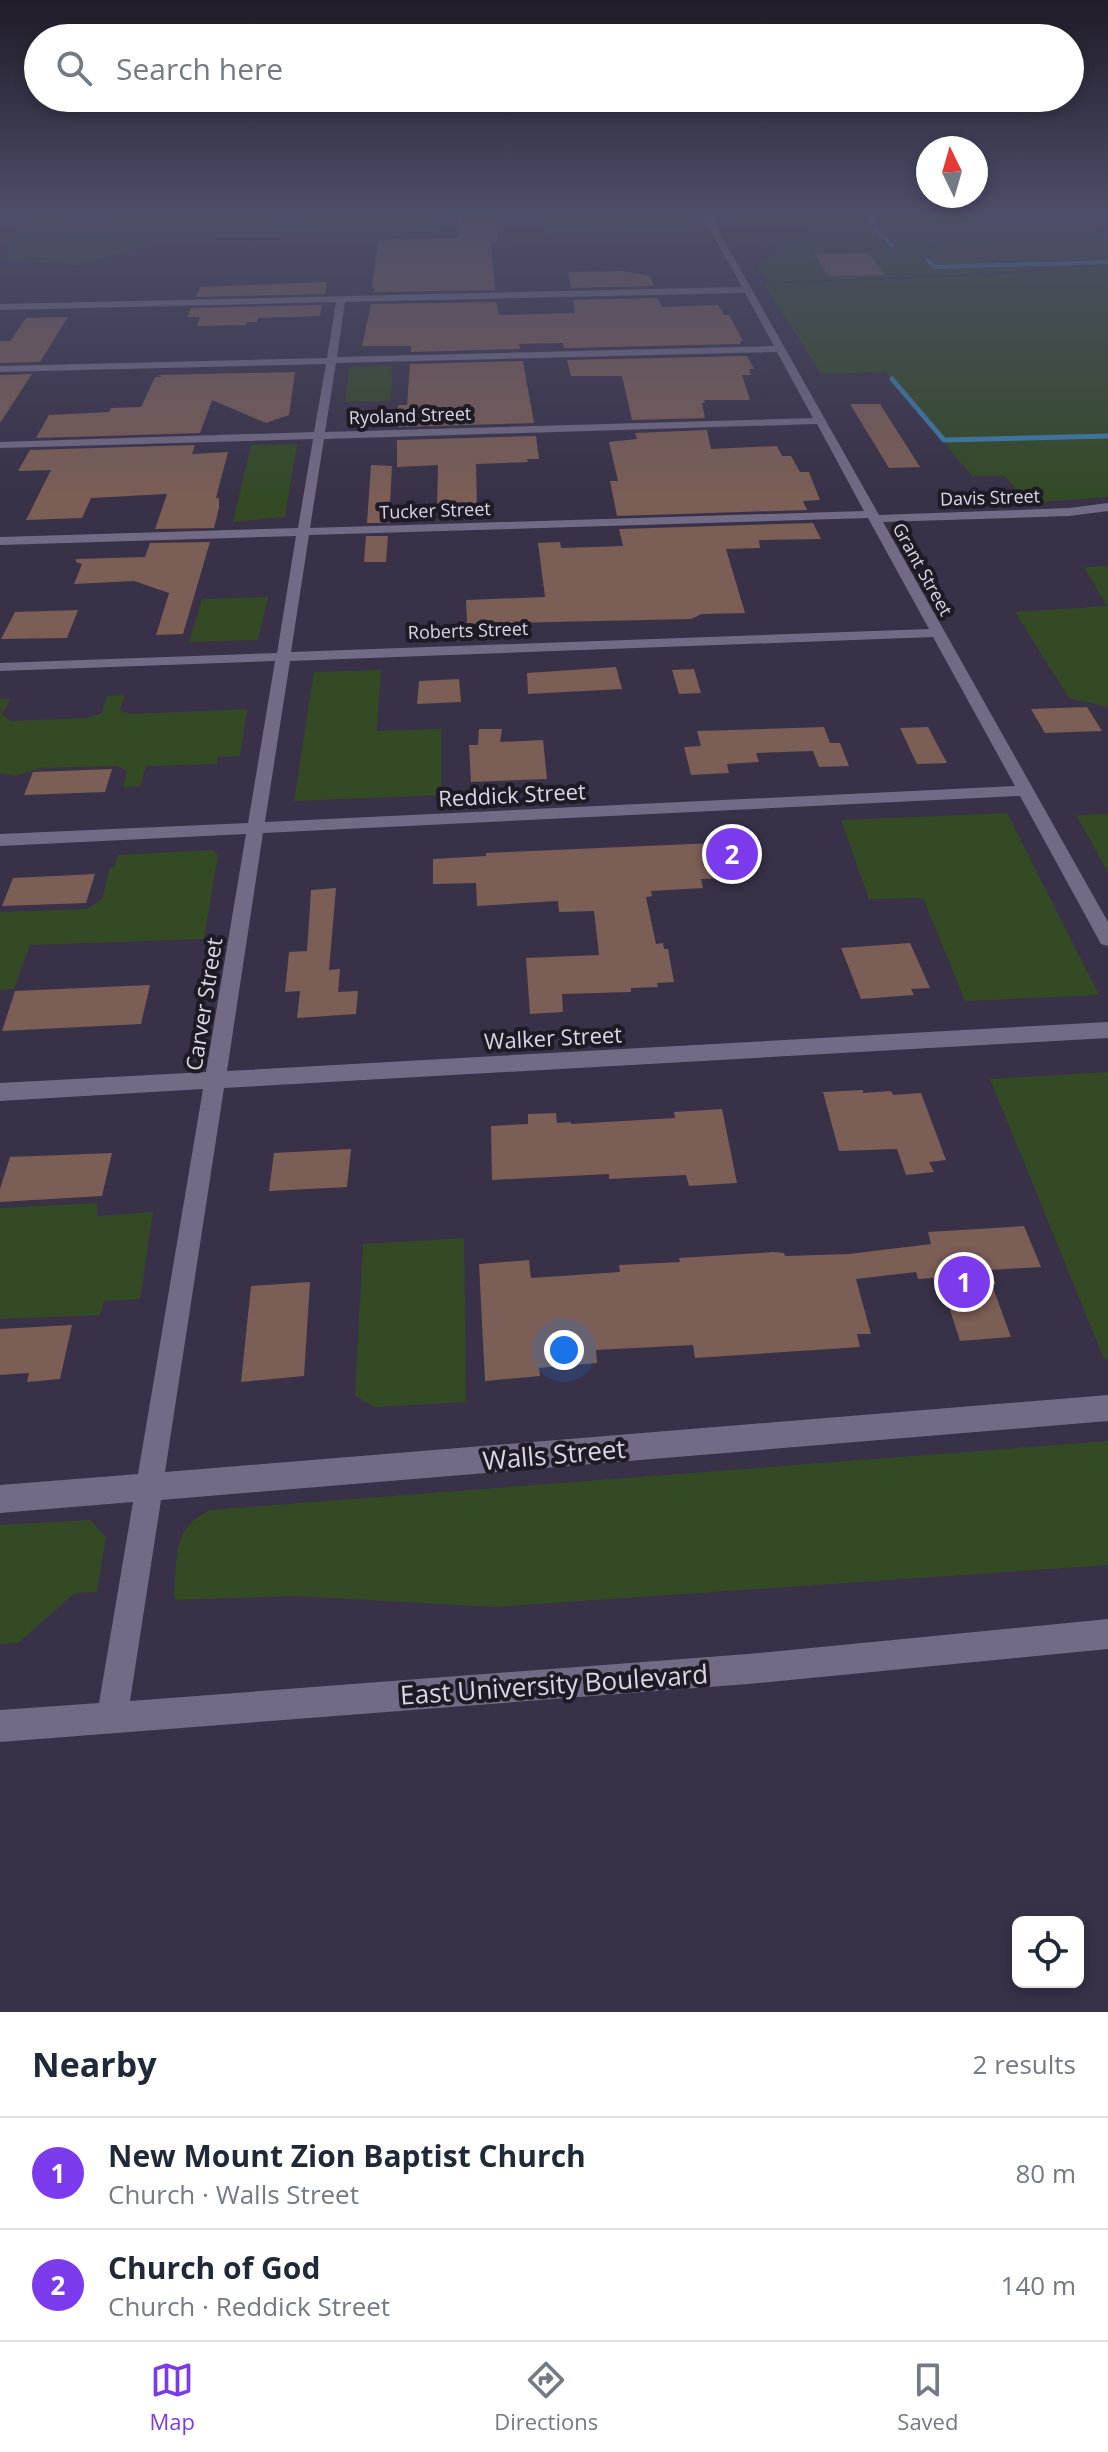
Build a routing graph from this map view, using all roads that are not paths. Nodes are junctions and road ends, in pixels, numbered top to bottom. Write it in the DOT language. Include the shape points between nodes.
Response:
graph roads {
  1 [pos="339,311"];
  2 [pos="757,311"];
  3 [pos="778,349"];
  4 [pos="332,359"];
  5 [pos="0,369"];
  6 [pos="820,421"];
  7 [pos="318,435"];
  8 [pos="0,445"];
  9 [pos="1108,507"];
  10 [pos="872,516"];
  11 [pos="303,532"];
  12 [pos="0,541"];
  13 [pos="938,633"];
  14 [pos="283,654"];
  15 [pos="0,667"];
  16 [pos="1026,791"];
  17 [pos="256,828"];
  18 [pos="0,840"];
  19 [pos="1108,939"];
  20 [pos="1108,1030"];
  21 [pos="215,1080"];
  22 [pos="0,1092"];
  23 [pos="1108,1408"];
  24 [pos="149,1489"];
  25 [pos="0,1499"];
  26 [pos="1108,1634"];
  27 [pos="112,1717"];
  28 [pos="0,1726"];
  1 -- 4 [label="street, Carver Street"];
  2 -- 3 [label="street, Grant Street"];
  3 -- 4 [label="street"];
  3 -- 6 [label="street, Grant Street"];
  4 -- 5 [label="street"];
  4 -- 7 [label="street, Carver Street"];
  6 -- 7 [label="street, Ryoland Street"];
  6 -- 10 [label="street, Grant Street"];
  7 -- 8 [label="street, Ryoland Street"];
  7 -- 11 [label="street, Carver Street"];
  9 -- 10 [label="street, Davis Street"];
  10 -- 11 [label="street, Tucker Street"];
  10 -- 13 [label="street, Grant Street"];
  11 -- 12 [label="street, Tucker Street"];
  11 -- 14 [label="street, Carver Street"];
  13 -- 14 [label="street, Roberts Street"];
  13 -- 16 [label="street, Grant Street"];
  14 -- 15 [label="street, Roberts Street"];
  14 -- 17 [label="street, Carver Street"];
  16 -- 17 [label="street, Reddick Street"];
  16 -- 19 [label="street, Grant Street"];
  17 -- 18 [label="street, Reddick Street"];
  17 -- 21 [label="street, Carver Street"];
  20 -- 21 [label="street, Walker Street"];
  21 -- 22 [label="street, Walker Street"];
  21 -- 24 [label="street, Carver Street"];
  23 -- 24 [label="street, Walls Street"];
  24 -- 25 [label="street, Walls Street"];
  24 -- 27 [label="street, Carver Street"];
  26 -- 27 [label="street, East University Boulevard" via="748,1669"];
  27 -- 28 [label="street, East University Boulevard"];
}
